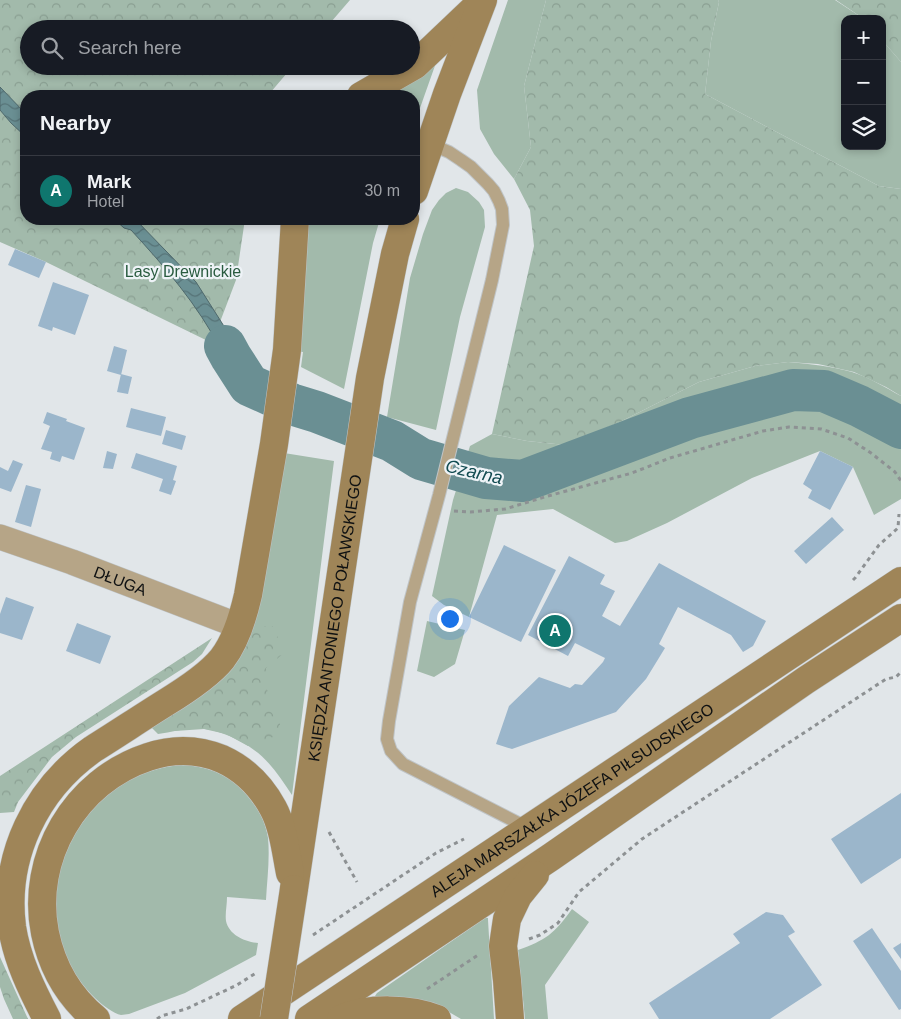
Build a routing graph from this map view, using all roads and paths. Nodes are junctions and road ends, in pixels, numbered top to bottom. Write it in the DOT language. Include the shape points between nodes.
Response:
graph roads {
  1 [pos="483,0"];
  2 [pos="420,60"];
  3 [pos="398,75"];
  4 [pos="371,90"];
  5 [pos="422,136"];
  6 [pos="420,150"];
  7 [pos="295,225"];
  8 [pos="403,225"];
  9 [pos="901,481"];
  10 [pos="434,514"];
  11 [pos="0,537"];
  12 [pos="901,581"];
  13 [pos="901,618"];
  14 [pos="239,626"];
  15 [pos="901,672"];
  16 [pos="326,826"];
  17 [pos="528,828"];
  18 [pos="550,857"];
  19 [pos="357,882"];
  20 [pos="294,889"];
  21 [pos="526,940"];
  22 [pos="485,950"];
  23 [pos="424,991"];
  24 [pos="251,1018"];
  25 [pos="47,1019"];
  26 [pos="96,1019"];
  27 [pos="309,1019"];
  28 [pos="341,1019"];
  29 [pos="437,1019"];
  30 [pos="510,1019"];
  1 -- 2 [label="main road"];
  1 -- 5 [label="main road"];
  3 -- 4 [label="main road"];
  5 -- 6 [label="main road"];
  5 -- 10 [label="lane" via="472,167 494,192 503,217 501,238"];
  7 -- 14 [label="main road" via="287,350 274,444 248,595"];
  8 -- 20 [label="main road, KSIĘDZA ANTONIEGO POŁAWSKIEGO" via="394,254 370,378"];
  9 -- 10 [label="path" via="895,472 848,438 822,429 788,427 763,431 505,509"];
  10 -- 17 [label="lane" via="410,602 387,739 403,764"];
  11 -- 14 [label="street, DŁUGA"];
  12 -- 17 [label="main road, ALEJA MARSZAŁKA JÓZEFA PIŁSUDSKIEGO"];
  13 -- 18 [label="main road, ALEJA MARSZAŁKA JÓZEFA PIŁSUDSKIEGO"];
  14 -- 25 [label="main road" via="218,664 182,692 83,756 54,784 24,834 15,861 11,912 22,966"];
  15 -- 21 [label="path" via="642,839 579,892 558,923"];
  16 -- 19 [label="path"];
  17 -- 24 [label="main road, ALEJA MARSZAŁKA JÓZEFA PIŁSUDSKIEGO"];
  18 -- 27 [label="main road, ALEJA MARSZAŁKA JÓZEFA PIŁSUDSKIEGO"];
  18 -- 30 [label="main road" via="518,896 507,919 503,946"];
  20 -- 24 [label="main road, KSIĘDZA ANTONIEGO POŁAWSKIEGO, bridge"];
  20 -- 26 [label="main road" via="274,810 258,785 238,768 208,754 172,751 139,760 115,772 89,792 65,822 48,861 43,886 43,922 54,964 73,996"];
  22 -- 23 [label="path"];
  28 -- 29 [label="main road" via="349,1015 393,1011"];
}
